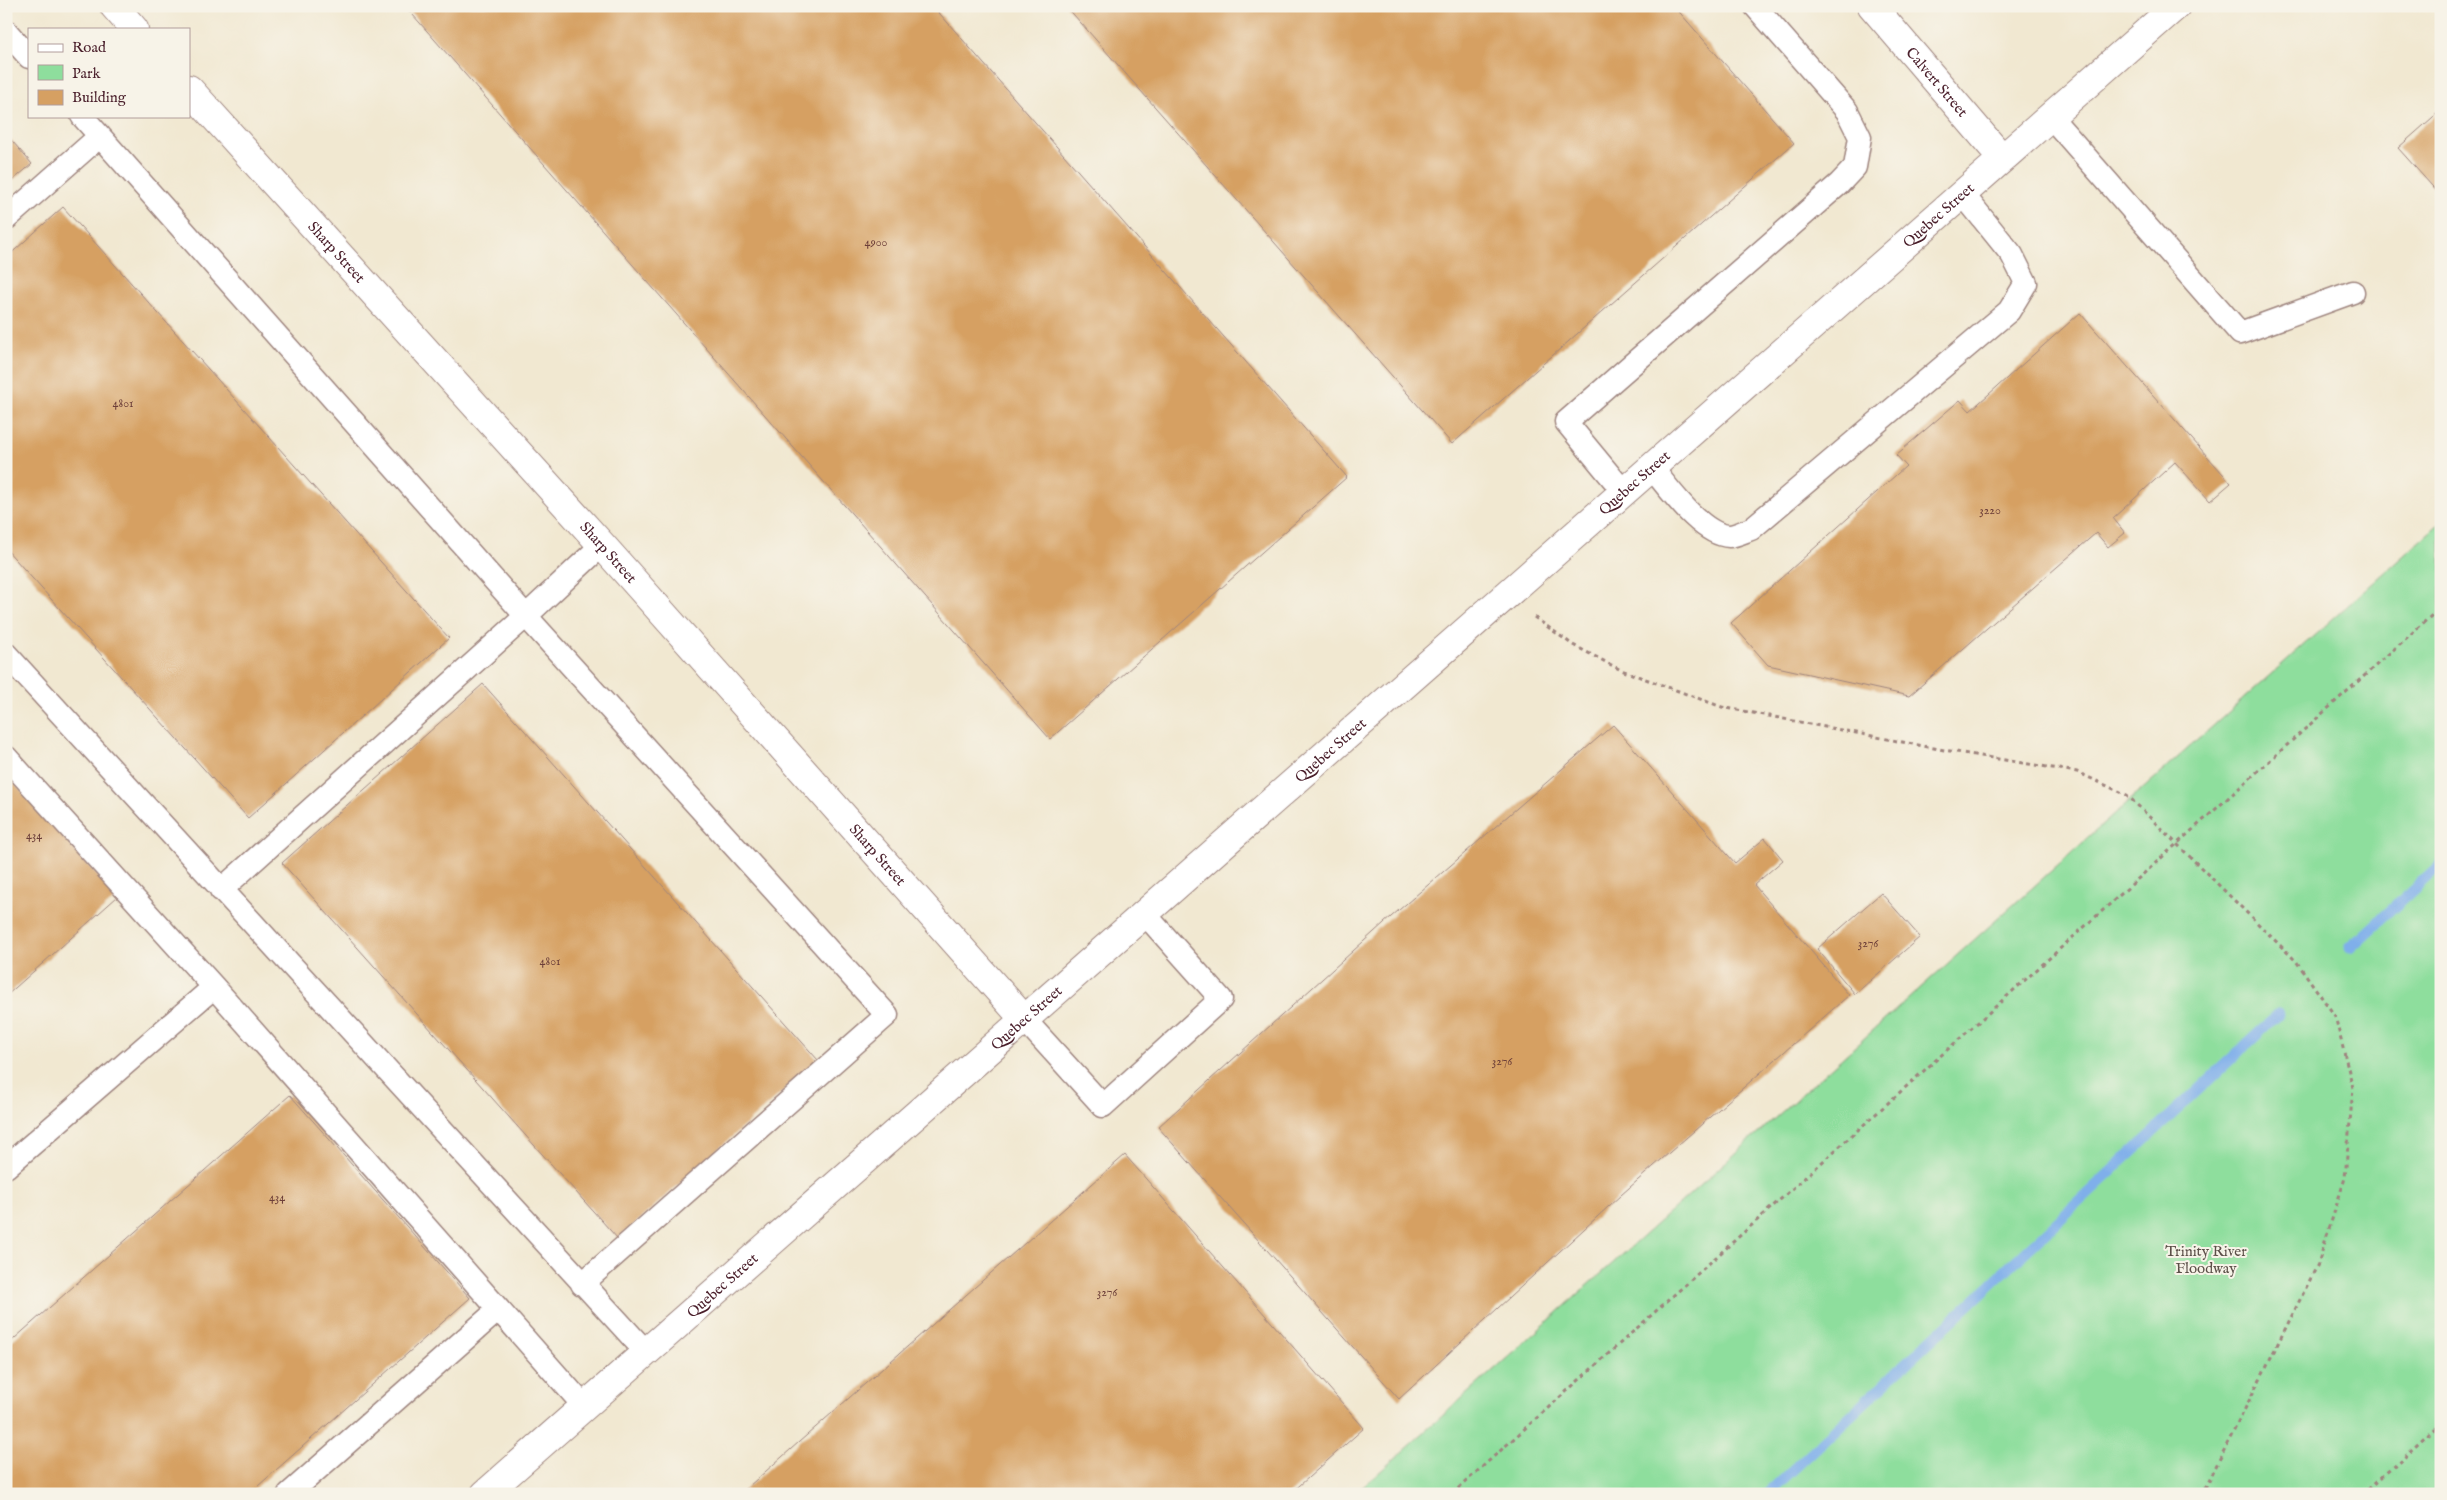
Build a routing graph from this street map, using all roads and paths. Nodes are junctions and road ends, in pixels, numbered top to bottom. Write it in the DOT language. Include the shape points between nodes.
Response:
graph roads {
  1 [pos="114,6"];
  2 [pos="1756,6"];
  3 [pos="1872,6"];
  4 [pos="2176,6"];
  5 [pos="133,28"];
  6 [pos="6,31"];
  7 [pos="28,55"];
  8 [pos="190,90"];
  9 [pos="2050,116"];
  10 [pos="84,118"];
  11 [pos="100,136"];
  12 [pos="2002,158"];
  13 [pos="1962,193"];
  14 [pos="6,219"];
  15 [pos="2353,292"];
  16 [pos="1651,467"];
  17 [pos="1623,491"];
  18 [pos="602,546"];
  19 [pos="1508,593"];
  20 [pos="2441,607"];
  21 [pos="526,616"];
  22 [pos="6,654"];
  23 [pos="6,757"];
  24 [pos="2179,844"];
  25 [pos="221,890"];
  26 [pos="1144,913"];
  27 [pos="214,987"];
  28 [pos="1024,1019"];
  29 [pos="6,1167"];
  30 [pos="582,1284"];
  31 [pos="498,1310"];
  32 [pos="646,1352"];
  33 [pos="584,1406"];
  34 [pos="2441,1423"];
  35 [pos="289,1494"];
  36 [pos="485,1494"];
  37 [pos="1452,1494"];
  38 [pos="2202,1494"];
  39 [pos="2363,1494"];
  1 -- 5 [label="street"];
  2 -- 17 [label="lane" via="1847,111 1860,137 1855,167 1566,422"];
  3 -- 12 [label="street, Calvert Street"];
  4 -- 9 [label="street, Quebec Street"];
  6 -- 7 [label="lane"];
  8 -- 18 [label="street, Sharp Street"];
  9 -- 12 [label="street, Quebec Street"];
  9 -- 15 [label="lane" via="2240,333"];
  10 -- 11 [label="lane"];
  11 -- 14 [label="lane"];
  11 -- 21 [label="lane"];
  12 -- 13 [label="street, Quebec Street"];
  13 -- 16 [label="street, Quebec Street"];
  13 -- 16 [label="lane" via="2012,255 2026,283 2009,311 1751,530 1729,536 1711,530 1689,512"];
  16 -- 17 [label="street, Quebec Street"];
  17 -- 19 [label="street, Quebec Street"];
  18 -- 21 [label="lane"];
  18 -- 28 [label="street, Sharp Street"];
  19 -- 24 [label="path" via="1531,615 1574,646 1620,670 1722,707 2077,772 2127,795"];
  19 -- 26 [label="street, Quebec Street"];
  20 -- 24 [label="path"];
  21 -- 25 [label="lane"];
  21 -- 30 [label="lane" via="887,1015"];
  22 -- 25 [label="lane"];
  23 -- 27 [label="lane"];
  24 -- 37 [label="path"];
  24 -- 38 [label="path" via="2296,961 2335,1016 2353,1088 2344,1178 2318,1264"];
  25 -- 30 [label="lane"];
  26 -- 28 [label="street, Quebec Street"];
  26 -- 28 [label="lane" via="1221,999 1103,1106"];
  27 -- 29 [label="lane"];
  27 -- 31 [label="lane"];
  28 -- 32 [label="street, Quebec Street"];
  30 -- 32 [label="lane"];
  31 -- 33 [label="lane"];
  31 -- 35 [label="lane"];
  32 -- 33 [label="street, Quebec Street"];
  33 -- 36 [label="street, Quebec Street"];
  34 -- 39 [label="path"];
}
